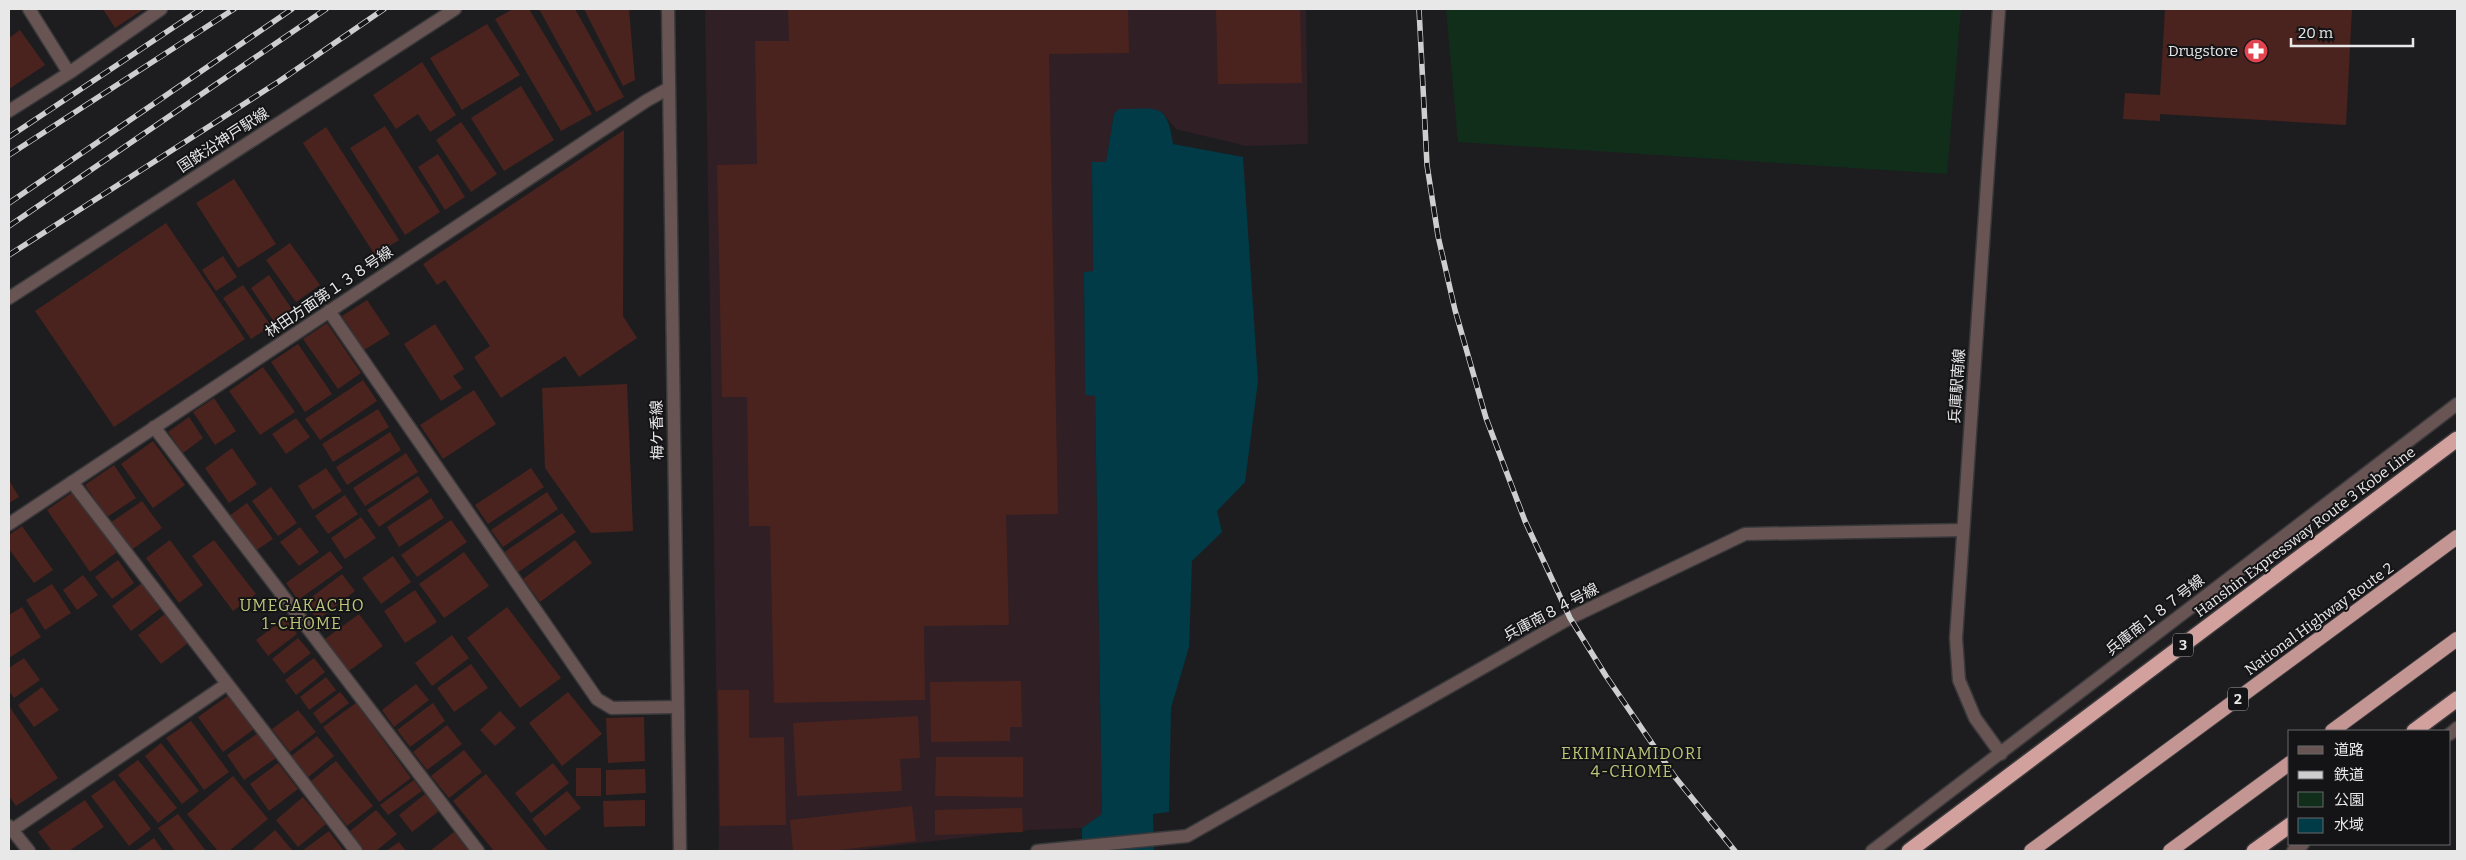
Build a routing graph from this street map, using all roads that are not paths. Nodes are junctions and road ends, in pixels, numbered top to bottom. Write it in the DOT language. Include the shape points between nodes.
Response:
graph roads {
  1 [pos="28,9"];
  2 [pos="161,9"];
  3 [pos="455,9"];
  4 [pos="668,9"];
  5 [pos="1999,9"];
  6 [pos="69,73"];
  7 [pos="670,88"];
  8 [pos="9,111"];
  9 [pos="9,298"];
  10 [pos="329,311"];
  11 [pos="2457,404"];
  12 [pos="154,427"];
  13 [pos="2457,439"];
  14 [pos="72,482"];
  15 [pos="9,524"];
  16 [pos="1963,530"];
  17 [pos="2457,537"];
  18 [pos="2457,639"];
  19 [pos="227,684"];
  20 [pos="2457,699"];
  21 [pos="676,707"];
  22 [pos="2333,730"];
  23 [pos="2415,730"];
  24 [pos="2001,754"];
  25 [pos="2288,764"];
  26 [pos="2288,826"];
  27 [pos="11,828"];
  28 [pos="29,851"];
  29 [pos="356,851"];
  30 [pos="478,851"];
  31 [pos="680,851"];
  32 [pos="1037,851"];
  33 [pos="1872,851"];
  34 [pos="1909,851"];
  35 [pos="2031,851"];
  36 [pos="2170,851"];
  37 [pos="2254,851"];
  1 -- 6 [label="street"];
  2 -- 6 [label="street"];
  3 -- 9 [label="street, 国鉄沿神戸駅線"];
  4 -- 7 [label="street, 梅ケ香線"];
  5 -- 16 [label="street, 兵庫駅南線"];
  6 -- 8 [label="street"];
  7 -- 10 [label="street, 林田方面第１３８号線"];
  7 -- 21 [label="street, 梅ケ香線"];
  10 -- 12 [label="street, 林田方面第１３８号線"];
  10 -- 21 [label="street" via="597,699 612,708"];
  11 -- 24 [label="street, 兵庫南１８７号線"];
  12 -- 14 [label="street, 林田方面第１３８号線"];
  12 -- 30 [label="street"];
  13 -- 34 [label="highway, Hanshin Expressway Route 3 Kobe Line / 3"];
  14 -- 15 [label="street, 林田方面第１３８号線"];
  14 -- 19 [label="street"];
  16 -- 24 [label="street, 兵庫駅南線" via="1956,638 1959,680 1975,718"];
  16 -- 32 [label="street, 兵庫南８４号線" via="1745,534 1570,618 1187,836"];
  17 -- 35 [label="highway, National Highway Route 2 / 2"];
  18 -- 22 [label="highway"];
  19 -- 27 [label="street"];
  19 -- 29 [label="street"];
  20 -- 23 [label="highway"];
  21 -- 31 [label="street, 梅ケ香線"];
  24 -- 33 [label="street, 兵庫南１８７号線"];
  25 -- 36 [label="highway"];
  26 -- 37 [label="highway"];
  27 -- 28 [label="street"];
}
